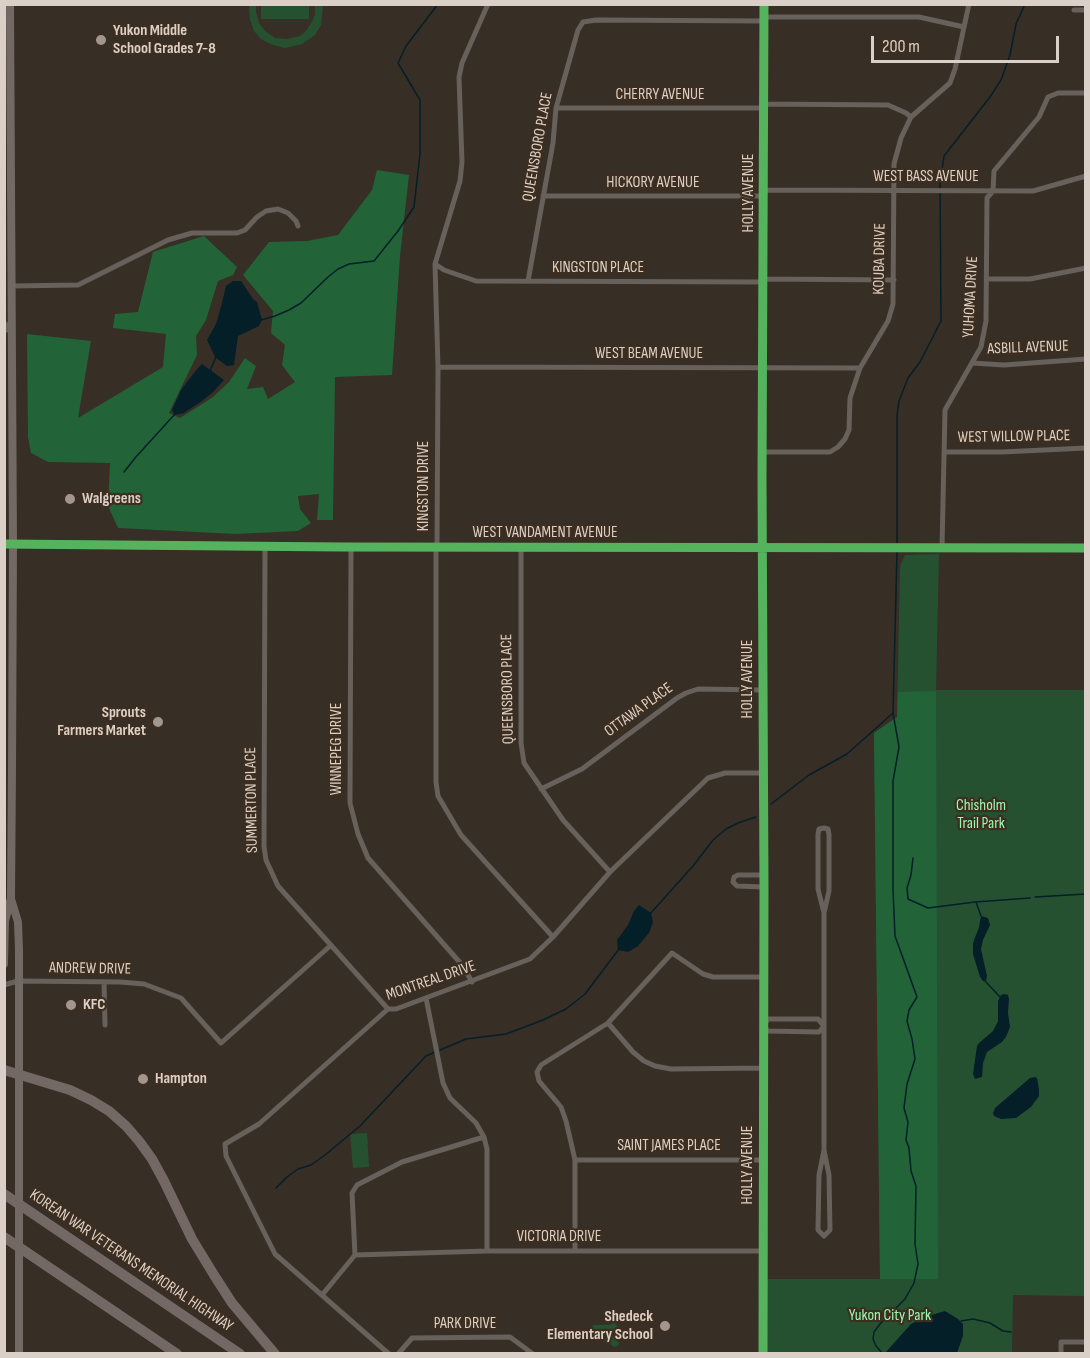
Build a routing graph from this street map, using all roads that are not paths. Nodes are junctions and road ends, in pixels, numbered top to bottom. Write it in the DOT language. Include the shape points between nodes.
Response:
graph roads {
  1 [pos="10,4"];
  2 [pos="488,4"];
  3 [pos="764,4"];
  4 [pos="969,4"];
  5 [pos="1074,10"];
  6 [pos="1086,10"];
  7 [pos="764,19"];
  8 [pos="964,27"];
  9 [pos="1086,93"];
  10 [pos="764,106"];
  11 [pos="556,108"];
  12 [pos="912,117"];
  13 [pos="1086,176"];
  14 [pos="894,190"];
  15 [pos="993,191"];
  16 [pos="764,193"];
  17 [pos="543,196"];
  18 [pos="298,226"];
  19 [pos="435,264"];
  20 [pos="1086,268"];
  21 [pos="987,279"];
  22 [pos="894,280"];
  23 [pos="528,281"];
  24 [pos="764,281"];
  25 [pos="10,286"];
  26 [pos="7,327"];
  27 [pos="1086,358"];
  28 [pos="972,363"];
  29 [pos="438,367"];
  30 [pos="762,367"];
  31 [pos="860,368"];
  32 [pos="1086,448"];
  33 [pos="762,452"];
  34 [pos="944,452"];
  35 [pos="9,544"];
  36 [pos="437,546"];
  37 [pos="265,547"];
  38 [pos="351,547"];
  39 [pos="521,548"];
  40 [pos="942,548"];
  41 [pos="1086,548"];
  42 [pos="763,549"];
  43 [pos="763,690"];
  44 [pos="763,773"];
  45 [pos="541,789"];
  46 [pos="610,872"];
  47 [pos="763,875"];
  48 [pos="764,887"];
  49 [pos="10,897"];
  50 [pos="824,914"];
  51 [pos="553,937"];
  52 [pos="330,945"];
  53 [pos="4,964"];
  54 [pos="764,977"];
  55 [pos="18,981"];
  56 [pos="104,982"];
  57 [pos="472,982"];
  58 [pos="4,985"];
  59 [pos="426,998"];
  60 [pos="388,1010"];
  61 [pos="608,1023"];
  62 [pos="105,1024"];
  63 [pos="763,1026"];
  64 [pos="824,1026"];
  65 [pos="763,1068"];
  66 [pos="4,1070"];
  67 [pos="19,1074"];
  68 [pos="484,1137"];
  69 [pos="824,1150"];
  70 [pos="575,1160"];
  71 [pos="763,1160"];
  72 [pos="4,1194"];
  73 [pos="4,1237"];
  74 [pos="487,1251"];
  75 [pos="575,1251"];
  76 [pos="764,1251"];
  77 [pos="356,1255"];
  78 [pos="322,1295"];
  79 [pos="1086,1342"];
  80 [pos="19,1353"];
  81 [pos="177,1353"];
  82 [pos="240,1353"];
  83 [pos="275,1353"];
  84 [pos="389,1353"];
  85 [pos="398,1353"];
  86 [pos="533,1353"];
  87 [pos="763,1353"];
  88 [pos="1061,1353"];
  1 -- 25 [label="street"];
  2 -- 19 [label="street, KINGSTON DRIVE" via="459,77 460,181"];
  3 -- 7 [label="street, HOLLY AVENUE"];
  4 -- 8 [label="street, KOUBA DRIVE"];
  5 -- 6 [label="street"];
  7 -- 8 [label="street, QUEENSBORO PLACE" via="919,17"];
  7 -- 10 [label="street, HOLLY AVENUE"];
  7 -- 11 [label="street, QUEENSBORO PLACE" via="583,22"];
  8 -- 12 [label="street, KOUBA DRIVE" via="950,83"];
  9 -- 15 [label="street, YUHOMA DRIVE" via="1048,97 1039,117 994,171"];
  10 -- 11 [label="street, CHERRY AVENUE"];
  10 -- 12 [label="street, CHERRY AVENUE" via="888,105"];
  10 -- 16 [label="street, HOLLY AVENUE"];
  11 -- 17 [label="street, QUEENSBORO PLACE"];
  12 -- 14 [label="street, KOUBA DRIVE" via="894,164"];
  13 -- 15 [label="street, WEST BASS AVENUE" via="1033,191"];
  14 -- 15 [label="street, WEST BASS AVENUE"];
  14 -- 16 [label="street, WEST BASS AVENUE"];
  14 -- 22 [label="street, KOUBA DRIVE"];
  15 -- 21 [label="street, YUHOMA DRIVE" via="987,198"];
  16 -- 17 [label="street, HICKORY AVENUE"];
  16 -- 24 [label="street, HOLLY AVENUE"];
  17 -- 23 [label="street, QUEENSBORO PLACE"];
  18 -- 25 [label="street" via="288,213 266,210 245,230 192,233 168,240 78,285"];
  19 -- 23 [label="street, KINGSTON PLACE" via="476,281"];
  19 -- 29 [label="street, KINGSTON DRIVE"];
  20 -- 21 [label="street" via="1030,279"];
  21 -- 28 [label="street, YUHOMA DRIVE" via="986,321 981,347"];
  22 -- 24 [label="street, KINGSTON PLACE"];
  22 -- 31 [label="street, KOUBA DRIVE" via="888,321"];
  23 -- 24 [label="street, KINGSTON PLACE"];
  24 -- 30 [label="street, HOLLY AVENUE"];
  25 -- 26 [label="street"];
  26 -- 35 [label="street"];
  27 -- 28 [label="street, ASBILL AVENUE" via="1004,365"];
  28 -- 34 [label="street, YUHOMA DRIVE" via="945,410"];
  29 -- 30 [label="street, WEST BEAM AVENUE"];
  29 -- 36 [label="street, KINGSTON DRIVE"];
  30 -- 31 [label="street, WEST BEAM AVENUE"];
  30 -- 33 [label="street, HOLLY AVENUE"];
  31 -- 33 [label="street, KOUBA DRIVE" via="850,398 849,429 838,447 830,452"];
  32 -- 34 [label="street, WEST WILLOW PLACE"];
  33 -- 42 [label="street, HOLLY AVENUE"];
  34 -- 40 [label="street, YUHOMA DRIVE"];
  35 -- 37 [label="street, WEST VANDAMENT AVENUE"];
  35 -- 49 [label="street"];
  36 -- 38 [label="street, WEST VANDAMENT AVENUE"];
  36 -- 39 [label="street, WEST VANDAMENT AVENUE"];
  36 -- 51 [label="street, KINGSTON DRIVE" via="438,796 461,835"];
  37 -- 38 [label="street, WEST VANDAMENT AVENUE"];
  37 -- 52 [label="street, SUMMERTON PLACE" via="266,860 278,886"];
  38 -- 57 [label="street, WINNEPEG DRIVE" via="350,803 358,834 368,858 463,966"];
  39 -- 42 [label="street, WEST VANDAMENT AVENUE"];
  39 -- 45 [label="street, QUEENSBORO PLACE" via="521,743 524,763"];
  40 -- 41 [label="street, WEST VANDAMENT AVENUE"];
  40 -- 42 [label="street, WEST VANDAMENT AVENUE"];
  42 -- 43 [label="street, HOLLY AVENUE"];
  43 -- 44 [label="street, HOLLY AVENUE"];
  43 -- 45 [label="street, OTTAWA PLACE" via="698,689 686,693 582,769"];
  44 -- 46 [label="street, MONTREAL DRIVE" via="725,773 708,778"];
  44 -- 47 [label="street, HOLLY AVENUE"];
  45 -- 46 [label="street, QUEENSBORO PLACE"];
  46 -- 51 [label="street, MONTREAL DRIVE"];
  47 -- 48 [label="street, HOLLY AVENUE"];
  47 -- 48 [label="street" via="738,875 733,882 737,886"];
  48 -- 54 [label="street, HOLLY AVENUE"];
  49 -- 53 [label="street"];
  49 -- 55 [label="street" via="18,922"];
  50 -- 50 [label="street" via="829,891 829,835 824,828 818,834 818,889"];
  50 -- 64 [label="street"];
  51 -- 57 [label="street, MONTREAL DRIVE" via="530,959"];
  52 -- 56 [label="street, ANDREW DRIVE" via="221,1043 181,998 144,984"];
  52 -- 60 [label="street, SUMMERTON PLACE"];
  54 -- 61 [label="street" via="713,977 672,953"];
  54 -- 63 [label="street, HOLLY AVENUE"];
  55 -- 56 [label="street, ANDREW DRIVE"];
  55 -- 58 [label="street, ANDREW DRIVE"];
  55 -- 67 [label="street"];
  56 -- 62 [label="street"];
  57 -- 59 [label="street, MONTREAL DRIVE"];
  59 -- 60 [label="street, MONTREAL DRIVE"];
  59 -- 68 [label="street" via="443,1083 450,1098 476,1123"];
  60 -- 78 [label="street, MONTREAL DRIVE" via="260,1124 225,1144 226,1156 275,1254"];
  61 -- 65 [label="street" via="633,1052 655,1066"];
  61 -- 70 [label="street" via="541,1065 537,1072 539,1081 561,1107"];
  63 -- 64 [label="street" via="768,1032 819,1032"];
  63 -- 64 [label="street" via="768,1019 818,1019"];
  63 -- 65 [label="street, HOLLY AVENUE"];
  64 -- 69 [label="street"];
  65 -- 71 [label="street, HOLLY AVENUE"];
  66 -- 67 [label="highway"];
  67 -- 80 [label="street"];
  67 -- 83 [label="highway" via="91,1100 126,1126 152,1159 192,1239 232,1303"];
  68 -- 74 [label="street"];
  68 -- 77 [label="street" via="402,1162 357,1185 352,1193"];
  69 -- 69 [label="street" via="829,1175 830,1230 824,1236 818,1230 819,1175"];
  70 -- 71 [label="street, SAINT JAMES PLACE"];
  70 -- 75 [label="street"];
  71 -- 76 [label="street, HOLLY AVENUE"];
  72 -- 82 [label="highway, KOREAN WAR VETERANS MEMORIAL HIGHWAY"];
  73 -- 81 [label="highway"];
  74 -- 75 [label="street, VICTORIA DRIVE"];
  74 -- 77 [label="street, VICTORIA DRIVE"];
  75 -- 76 [label="street, VICTORIA DRIVE"];
  76 -- 87 [label="street, HOLLY AVENUE"];
  77 -- 78 [label="street"];
  78 -- 84 [label="street"];
  79 -- 88 [label="street" via="1061,1342"];
  85 -- 86 [label="street, PARK DRIVE" via="412,1338 510,1337"];
}
